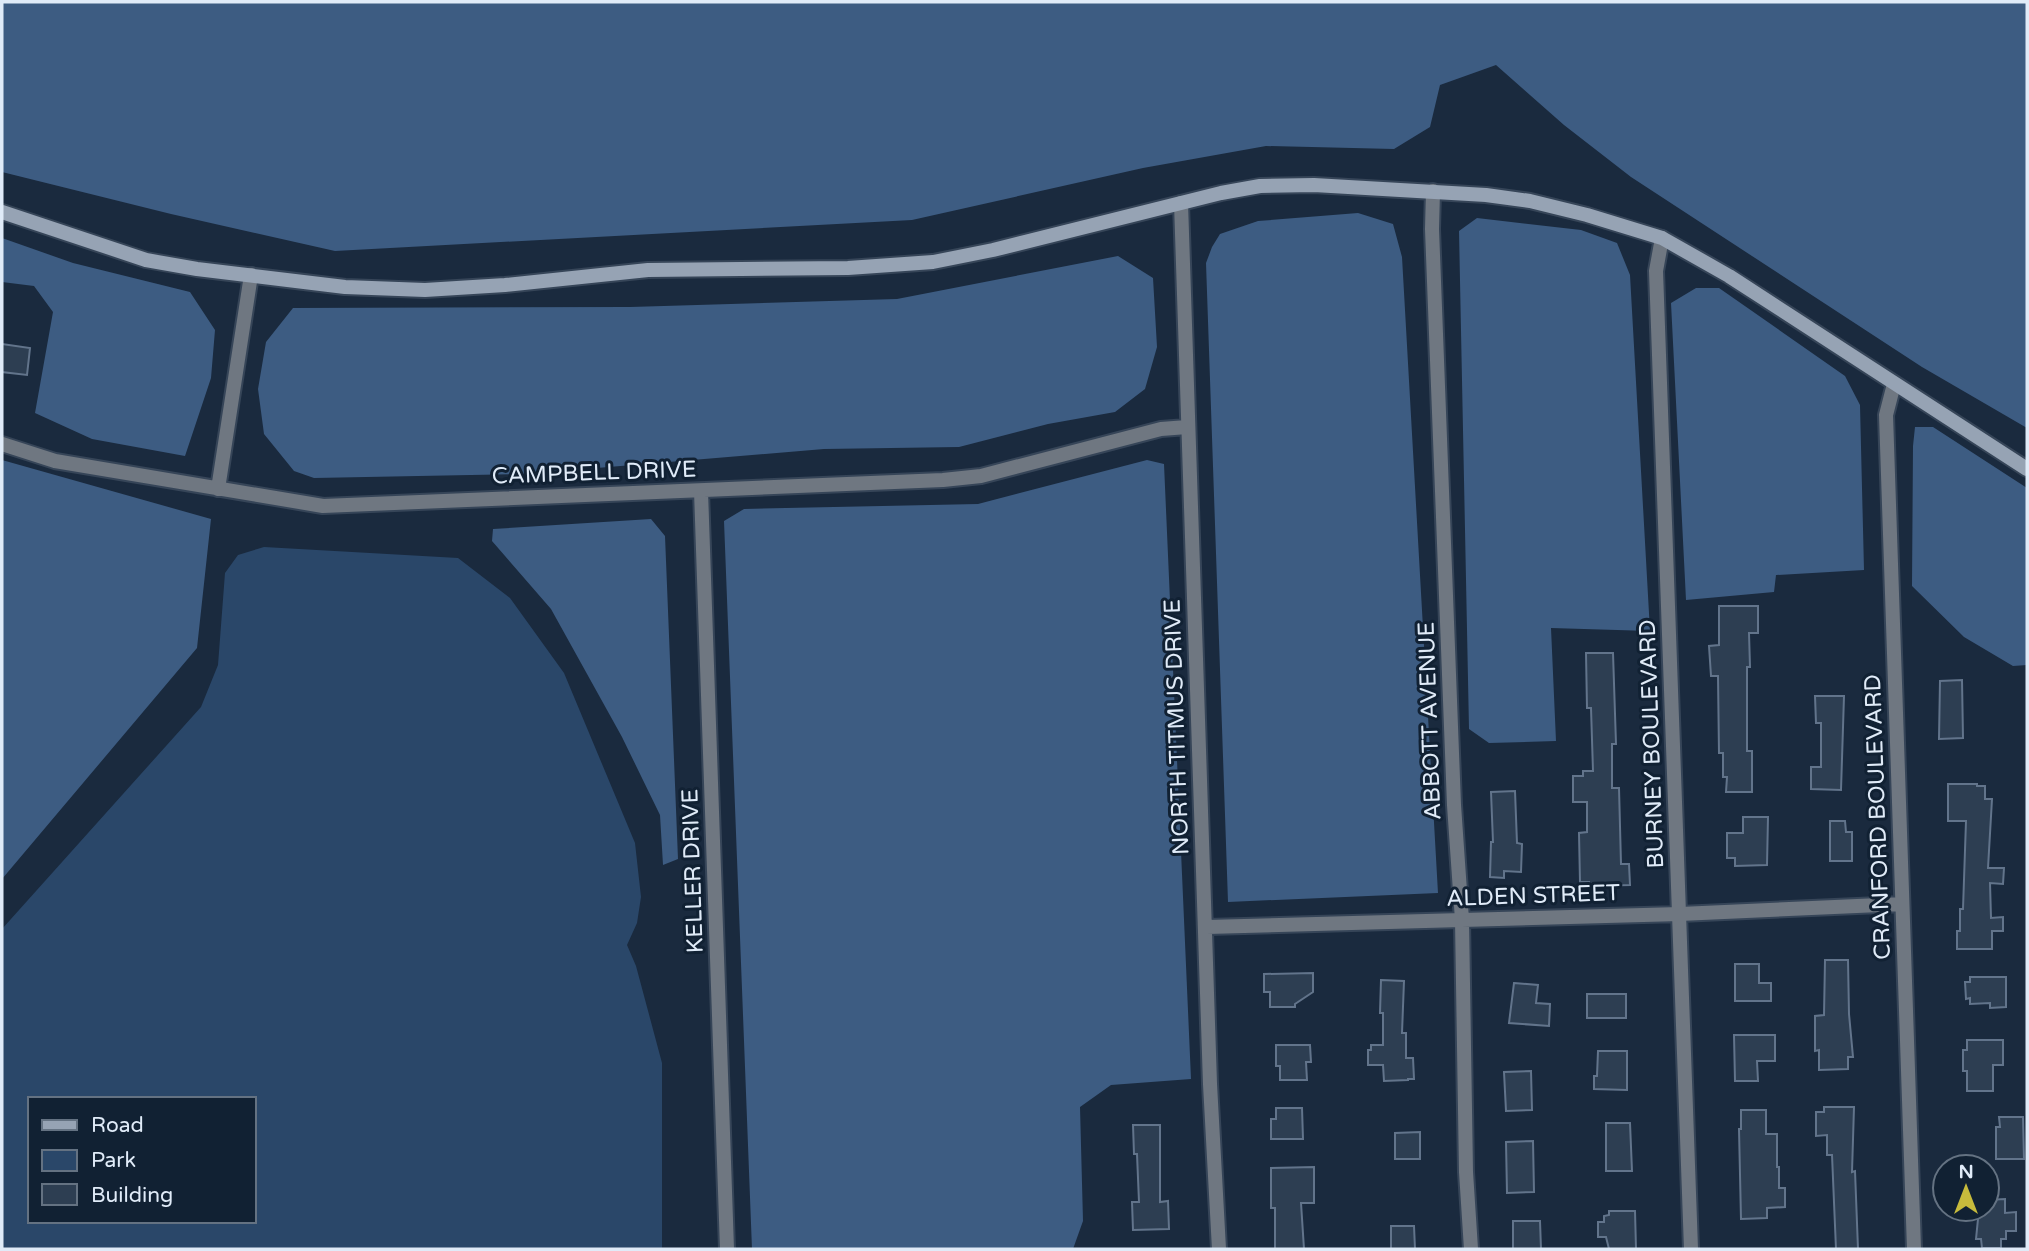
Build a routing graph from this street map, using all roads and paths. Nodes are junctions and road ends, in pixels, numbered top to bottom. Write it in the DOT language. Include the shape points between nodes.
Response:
graph roads {
  1 [pos="1433,191"];
  2 [pos="1181,203"];
  3 [pos="2,212"];
  4 [pos="1662,238"];
  5 [pos="251,275"];
  6 [pos="1894,384"];
  7 [pos="1187,427"];
  8 [pos="2,444"];
  9 [pos="2027,469"];
  10 [pos="218,489"];
  11 [pos="701,491"];
  12 [pos="1902,904"];
  13 [pos="1680,914"];
  14 [pos="1462,920"];
  15 [pos="1207,928"];
  16 [pos="727,1249"];
  17 [pos="1219,1249"];
  18 [pos="1471,1249"];
  19 [pos="1691,1249"];
  20 [pos="1914,1249"];
  1 -- 2 [label="main road" via="1314,184 1260,186"];
  1 -- 4 [label="main road" via="1530,201"];
  1 -- 14 [label="street, ABBOTT AVENUE"];
  2 -- 5 [label="main road" via="993,250 908,264 648,270 425,290"];
  2 -- 7 [label="street, NORTH TITMUS DRIVE"];
  3 -- 5 [label="main road" via="146,260"];
  4 -- 6 [label="main road" via="1729,276"];
  4 -- 13 [label="street, BURNEY BOULEVARD" via="1656,271"];
  5 -- 10 [label="street"];
  6 -- 9 [label="main road"];
  6 -- 12 [label="street, CRANFORD BOULEVARD" via="1886,415"];
  7 -- 11 [label="street, CAMPBELL DRIVE" via="1161,429 981,476"];
  7 -- 15 [label="street, NORTH TITMUS DRIVE"];
  8 -- 10 [label="street, CAMPBELL DRIVE" via="55,461"];
  10 -- 11 [label="street, CAMPBELL DRIVE" via="323,506"];
  11 -- 16 [label="street, KELLER DRIVE"];
  12 -- 13 [label="street, ALDEN STREET"];
  12 -- 20 [label="street, CRANFORD BOULEVARD"];
  13 -- 14 [label="street, ALDEN STREET"];
  13 -- 19 [label="street, BURNEY BOULEVARD"];
  14 -- 15 [label="street, ALDEN STREET"];
  14 -- 18 [label="street, ABBOTT AVENUE"];
  15 -- 17 [label="street, NORTH TITMUS DRIVE"];
}
